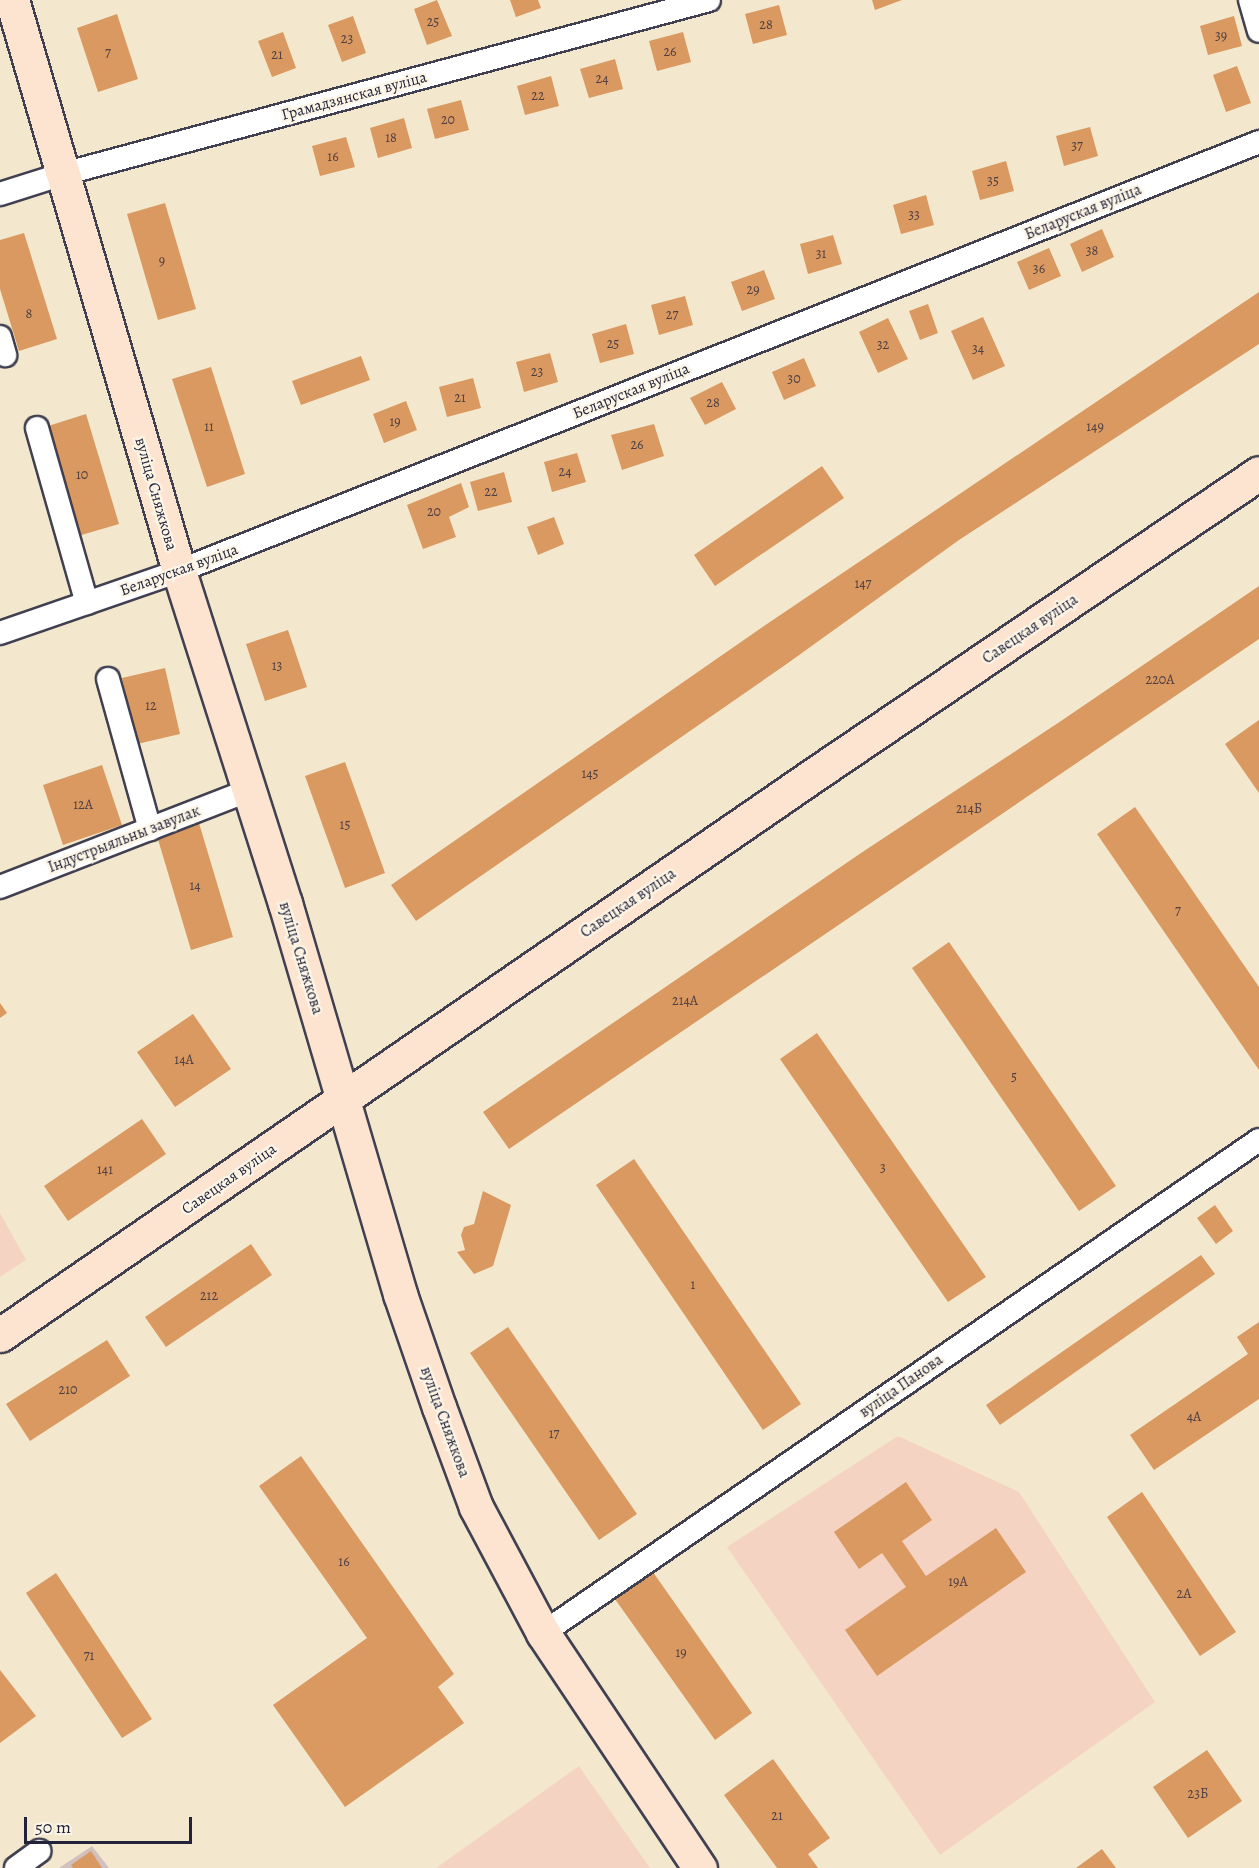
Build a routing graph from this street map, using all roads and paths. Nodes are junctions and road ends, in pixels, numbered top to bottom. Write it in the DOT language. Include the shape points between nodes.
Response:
graph roads {
  1 [pos="12,0"];
  2 [pos="709,0"];
  3 [pos="1250,0"];
  4 [pos="1259,31"];
  5 [pos="1259,142"];
  6 [pos="63,174"];
  7 [pos="0,194"];
  8 [pos="37,428"];
  9 [pos="1259,473"];
  10 [pos="178,571"];
  11 [pos="87,603"];
  12 [pos="0,633"];
  13 [pos="108,679"];
  14 [pos="248,792"];
  15 [pos="150,828"];
  16 [pos="0,887"];
  17 [pos="342,1101"];
  18 [pos="1259,1140"];
  19 [pos="0,1335"];
  20 [pos="543,1633"];
  21 [pos="39,1851"];
  22 [pos="16,1868"];
  23 [pos="700,1868"];
  1 -- 6 [label="street, вуліца Сняжкова"];
  2 -- 6 [label="street, Грамадзянская вуліца"];
  3 -- 4 [label="street"];
  5 -- 10 [label="street, Беларуская вуліца"];
  6 -- 7 [label="street, Грамадзянская вуліца"];
  6 -- 10 [label="street, вуліца Сняжкова"];
  8 -- 11 [label="street"];
  9 -- 17 [label="street, Савецкая вуліца"];
  10 -- 11 [label="street, Беларуская вуліца"];
  10 -- 14 [label="street, вуліца Сняжкова"];
  11 -- 12 [label="street, Беларуская вуліца"];
  13 -- 15 [label="street"];
  14 -- 15 [label="street, Індустрыяльны завулак"];
  14 -- 17 [label="street, вуліца Сняжкова" via="285,903"];
  15 -- 16 [label="street, Індустрыяльны завулак"];
  17 -- 19 [label="street, Савецкая вуліца"];
  17 -- 20 [label="street, вуліца Сняжкова" via="400,1294 472,1496"];
  18 -- 20 [label="street, вуліца Панова"];
  20 -- 23 [label="street, вуліца Сняжкова"];
  21 -- 22 [label="street"];
}
